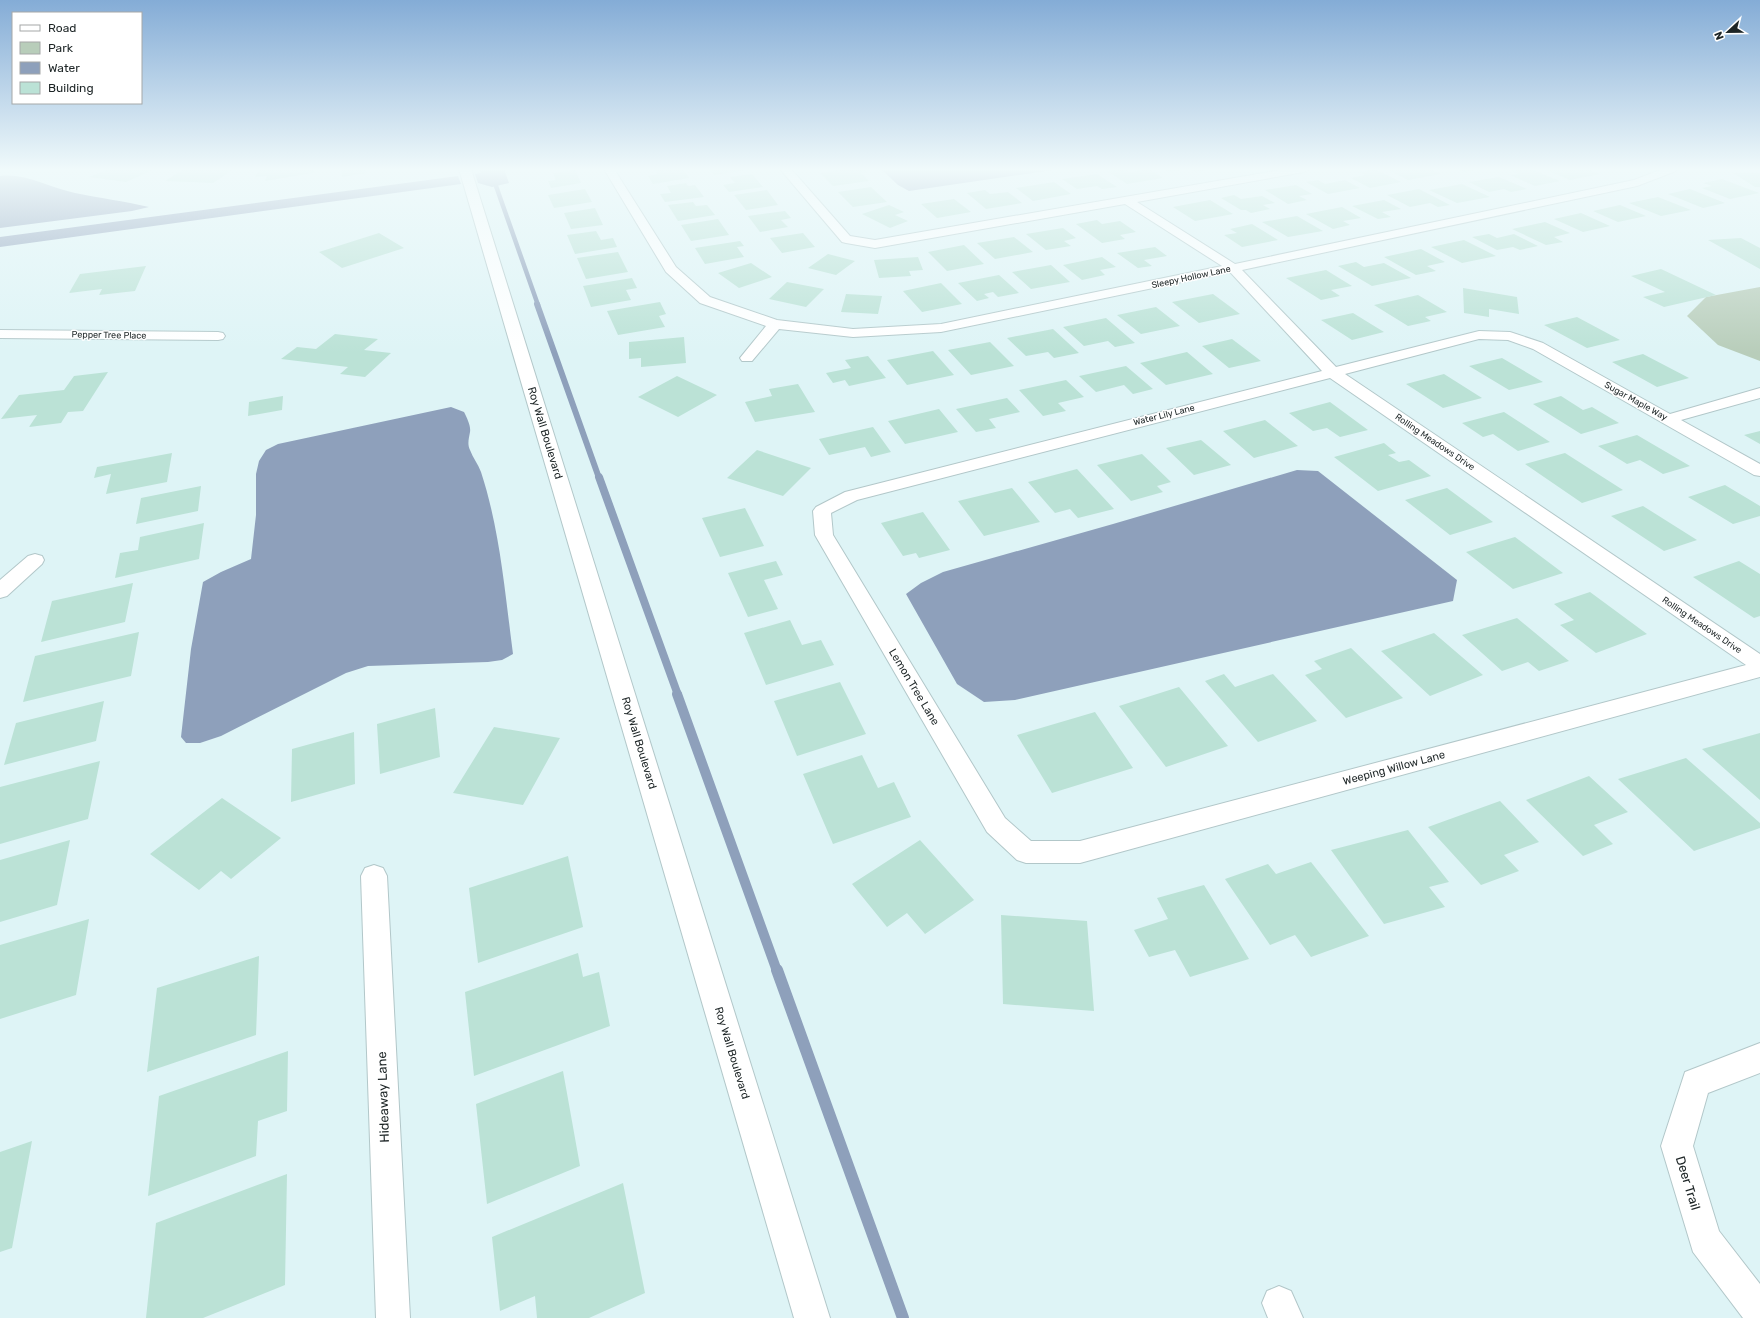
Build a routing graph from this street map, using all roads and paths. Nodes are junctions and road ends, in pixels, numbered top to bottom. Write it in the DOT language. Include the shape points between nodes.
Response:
graph roads {
  1 [pos="484,231"];
  2 [pos="647,231"];
  3 [pos="839,231"];
  4 [pos="958,231"];
  5 [pos="1175,231"];
  6 [pos="1411,231"];
  7 [pos="1233,268"];
  8 [pos="775,324"];
  9 [pos="0,334"];
  10 [pos="218,336"];
  11 [pos="1510,336"];
  12 [pos="747,358"];
  13 [pos="1332,372"];
  14 [pos="1760,393"];
  15 [pos="1668,418"];
  16 [pos="1760,471"];
  17 [pos="822,511"];
  18 [pos="35,560"];
  19 [pos="0,591"];
  20 [pos="1760,664"];
  21 [pos="1760,669"];
  22 [pos="1026,852"];
  23 [pos="374,876"];
  24 [pos="1760,1058"];
  25 [pos="1760,1312"];
  26 [pos="393,1318"];
  27 [pos="812,1318"];
  1 -- 27 [label="street, Roy Wall Boulevard"];
  2 -- 8 [label="street, Sleepy Hollow Lane" via="671,269 704,300"];
  3 -- 4 [label="street" via="846,238 860,242 889,243"];
  5 -- 7 [label="street, Rolling Meadows Drive"];
  6 -- 7 [label="street, Sleepy Hollow Lane"];
  7 -- 8 [label="street, Sleepy Hollow Lane" via="941,328 853,333"];
  7 -- 13 [label="street, Rolling Meadows Drive"];
  8 -- 12 [label="street"];
  9 -- 10 [label="street, Pepper Tree Place"];
  11 -- 13 [label="street, Water Lily Lane" via="1479,336"];
  11 -- 15 [label="street, Sugar Maple Way" via="1538,346"];
  13 -- 17 [label="street, Water Lily Lane" via="851,496"];
  13 -- 20 [label="street, Rolling Meadows Drive"];
  14 -- 15 [label="street"];
  15 -- 16 [label="street, Sugar Maple Way"];
  17 -- 22 [label="street, Lemon Tree Lane" via="824,534 996,825"];
  18 -- 19 [label="street"];
  21 -- 22 [label="street, Weeping Willow Lane" via="1080,852"];
  23 -- 26 [label="street, Hideaway Lane"];
  24 -- 25 [label="street, Deer Trail" via="1696,1083 1677,1146 1705,1240"];
}
